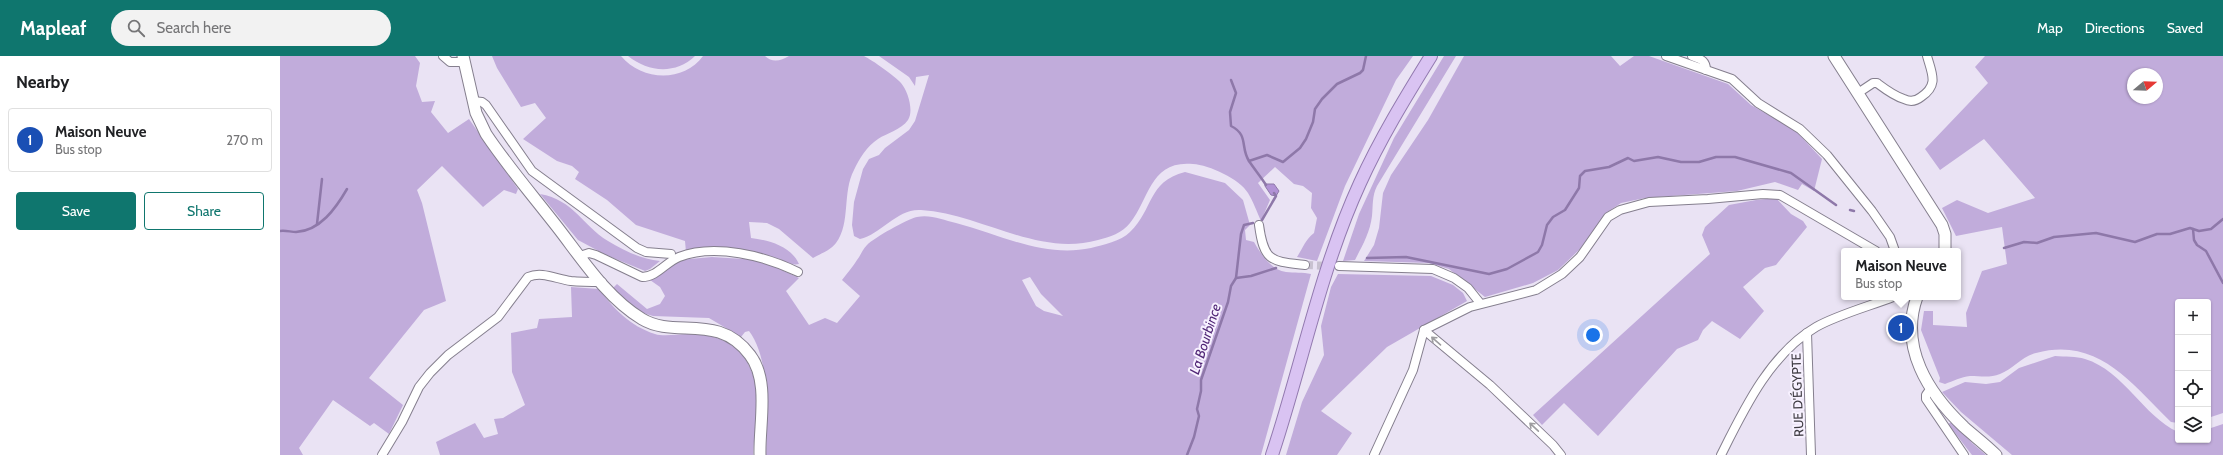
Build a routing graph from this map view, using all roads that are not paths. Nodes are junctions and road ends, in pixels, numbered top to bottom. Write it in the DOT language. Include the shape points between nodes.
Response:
graph roads {
  1 [pos="443,56"];
  2 [pos="1430,56"];
  3 [pos="1666,56"];
  4 [pos="1692,56"];
  5 [pos="1834,56"];
  6 [pos="1927,56"];
  7 [pos="464,59"];
  8 [pos="1706,70"];
  9 [pos="1858,93"];
  10 [pos="473,101"];
  11 [pos="1259,226"];
  12 [pos="1871,248"];
  13 [pos="1894,248"];
  14 [pos="1945,248"];
  15 [pos="671,254"];
  16 [pos="580,256"];
  17 [pos="1305,265"];
  18 [pos="1340,266"];
  19 [pos="798,272"];
  20 [pos="602,282"];
  21 [pos="1885,300"];
  22 [pos="1917,300"];
  23 [pos="1480,303"];
  24 [pos="1424,330"];
  25 [pos="1807,333"];
  26 [pos="1932,388"];
  27 [pos="382,455"];
  28 [pos="760,455"];
  29 [pos="1272,455"];
  30 [pos="1374,455"];
  31 [pos="1561,455"];
  32 [pos="1721,455"];
  33 [pos="1811,455"];
  34 [pos="1964,455"];
  35 [pos="1996,455"];
  1 -- 7 [label="street" via="450,62"];
  2 -- 29 [label="main road" via="1359,184 1339,234"];
  3 -- 8 [label="street"];
  4 -- 8 [label="street" via="1706,64"];
  5 -- 9 [label="main road"];
  6 -- 9 [label="street" via="1933,86 1918,100 1904,100 1877,83"];
  7 -- 10 [label="main road"];
  8 -- 13 [label="street" via="1732,79 1758,103 1800,129 1827,155 1876,216"];
  9 -- 14 [label="main road" via="1942,225"];
  10 -- 15 [label="street" via="486,105 532,171 636,248 646,252"];
  10 -- 16 [label="main road" via="481,124 496,150"];
  11 -- 17 [label="street" via="1262,245 1272,258 1277,262"];
  12 -- 23 [label="street" via="1780,195 1649,202 1620,210 1608,217 1580,257 1562,274 1536,290"];
  16 -- 19 [label="street" via="589,253 596,255 642,277 650,276 678,257 701,252 758,256"];
  16 -- 20 [label="main road"];
  18 -- 23 [label="street" via="1433,269 1454,278 1468,288"];
  20 -- 27 [label="street" via="571,281 535,274 528,277 498,317 448,355 430,373 419,387"];
  20 -- 28 [label="main road" via="624,306 643,320 669,327 717,331 739,344 748,353 757,367 761,387"];
  21 -- 25 [label="street" via="1817,326"];
  22 -- 26 [label="main road" via="1912,310 1911,335 1914,354"];
  23 -- 24 [label="street"];
  24 -- 30 [label="street" via="1413,370"];
  31 -- 24 [label="street, one-way" via="1490,385"];
  25 -- 32 [label="street" via="1791,344 1764,378"];
  25 -- 33 [label="street, RUE D'ÉGYPTE"];
  26 -- 34 [label="street" via="1926,395 1926,400"];
  26 -- 35 [label="main road" via="1964,426"];
}
